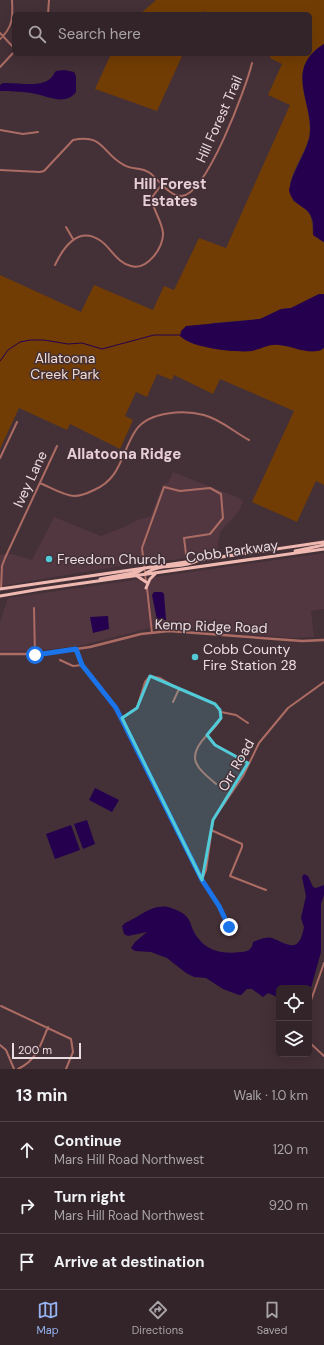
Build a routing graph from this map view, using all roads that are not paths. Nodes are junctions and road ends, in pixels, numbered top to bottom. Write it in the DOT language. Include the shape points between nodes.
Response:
graph roads {
  1 [pos="12,0"];
  2 [pos="49,0"];
  3 [pos="48,12"];
  4 [pos="0,33"];
  5 [pos="3,36"];
  6 [pos="0,39"];
  7 [pos="12,46"];
  8 [pos="12,54"];
  9 [pos="252,63"];
  10 [pos="0,67"];
  11 [pos="0,130"];
  12 [pos="38,132"];
  13 [pos="0,170"];
  14 [pos="162,184"];
  15 [pos="66,227"];
  16 [pos="73,239"];
  17 [pos="55,265"];
  18 [pos="17,422"];
  19 [pos="249,440"];
  20 [pos="57,446"];
  21 [pos="0,458"];
  22 [pos="40,482"];
  23 [pos="324,542"];
  24 [pos="324,545"];
  25 [pos="324,549"];
  26 [pos="292,553"];
  27 [pos="186,554"];
  28 [pos="198,560"];
  29 [pos="143,563"];
  30 [pos="150,567"];
  31 [pos="144,568"];
  32 [pos="156,572"];
  33 [pos="145,574"];
  34 [pos="135,575"];
  35 [pos="95,581"];
  36 [pos="146,582"];
  37 [pos="146,588"];
  38 [pos="0,589"];
  39 [pos="0,596"];
  40 [pos="34,608"];
  41 [pos="152,633"];
  42 [pos="324,640"];
  43 [pos="76,649"];
  44 [pos="0,654"];
  45 [pos="35,655"];
  46 [pos="60,660"];
  47 [pos="82,665"];
  48 [pos="324,682"];
  49 [pos="179,689"];
  50 [pos="173,702"];
  51 [pos="221,712"];
  52 [pos="122,718"];
  53 [pos="248,723"];
  54 [pos="207,735"];
  55 [pos="248,763"];
  56 [pos="216,784"];
  57 [pos="211,830"];
  58 [pos="202,880"];
  59 [pos="266,890"];
  60 [pos="230,933"];
  61 [pos="324,963"];
  62 [pos="312,997"];
  63 [pos="1,1006"];
  64 [pos="48,1027"];
  65 [pos="0,1045"];
  66 [pos="312,1045"];
  67 [pos="324,1056"];
  68 [pos="14,1069"];
  69 [pos="18,1069"];
  70 [pos="66,1069"];
  1 -- 5 [label="street" via="12,21"];
  2 -- 3 [label="street"];
  4 -- 5 [label="street"];
  5 -- 6 [label="street"];
  5 -- 7 [label="street"];
  8 -- 10 [label="street"];
  9 -- 14 [label="street, Hill Forest Trail" via="242,96 222,144 201,182 192,192 181,196 174,194"];
  11 -- 12 [label="street" via="23,134"];
  13 -- 14 [label="street, Hill Forest Trail" via="44,171 73,140 91,138 122,164 145,170"];
  14 -- 16 [label="street" via="152,201 163,233 161,242 149,261 138,267 130,266 120,260 100,240 90,236"];
  15 -- 16 [label="street"];
  16 -- 17 [label="street"];
  18 -- 21 [label="street"];
  19 -- 22 [label="street" via="210,417 175,411 141,425 136,430 118,468 106,484 75,496"];
  20 -- 22 [label="street, Ivey Lane"];
  22 -- 38 [label="street, Ivey Lane" via="5,558"];
  23 -- 28 [label="main road, Cobb Parkway"];
  24 -- 26 [label="main road"];
  25 -- 26 [label="main road, Cobb Parkway"];
  26 -- 32 [label="main road, Cobb Parkway"];
  27 -- 29 [label="street" via="184,538 210,534 223,518 222,494 210,488 180,491 164,487 142,548"];
  28 -- 30 [label="main road, Cobb Parkway"];
  28 -- 33 [label="main road" via="152,570"];
  29 -- 30 [label="main road"];
  29 -- 31 [label="street"];
  30 -- 31 [label="main road, Cobb Parkway"];
  31 -- 33 [label="street"];
  31 -- 35 [label="main road" via="138,572"];
  31 -- 38 [label="main road, Cobb Parkway"];
  32 -- 33 [label="main road, Cobb Parkway"];
  32 -- 37 [label="main road"];
  33 -- 34 [label="main road, Cobb Parkway"];
  33 -- 36 [label="street"];
  34 -- 35 [label="main road, Cobb Parkway"];
  34 -- 36 [label="main road"];
  35 -- 39 [label="main road, Cobb Parkway"];
  36 -- 37 [label="street"];
  37 -- 41 [label="street"];
  40 -- 45 [label="street"];
  41 -- 42 [label="street, Kemp Ridge Road" via="169,631 302,641"];
  41 -- 43 [label="street, Kemp Ridge Road"];
  43 -- 45 [label="street, Kemp Ridge Road"];
  43 -- 47 [label="street"];
  44 -- 45 [label="street, Kemp Ridge Road"];
  46 -- 47 [label="street" via="74,666"];
  47 -- 52 [label="street" via="112,701"];
  48 -- 55 [label="street, Orr Road" via="288,708 265,734"];
  49 -- 50 [label="street"];
  49 -- 51 [label="street" via="215,704"];
  49 -- 52 [label="street" via="160,678 150,676 145,682 137,708"];
  51 -- 53 [label="street" via="236,715"];
  51 -- 54 [label="street" via="219,722"];
  52 -- 58 [label="street"];
  54 -- 55 [label="street" via="222,749"];
  54 -- 56 [label="street" via="196,750 195,763 200,771"];
  55 -- 57 [label="street, Orr Road" via="244,776 215,816"];
  57 -- 58 [label="street, Orr Road" via="206,870"];
  57 -- 59 [label="street" via="242,844 230,876"];
  58 -- 60 [label="street" via="219,906"];
  61 -- 62 [label="street"];
  63 -- 64 [label="street"];
  64 -- 69 [label="street" via="34,1057"];
  64 -- 70 [label="street" via="71,1039 73,1052"];
  65 -- 68 [label="street" via="6,1050"];
  66 -- 67 [label="street"];
}
